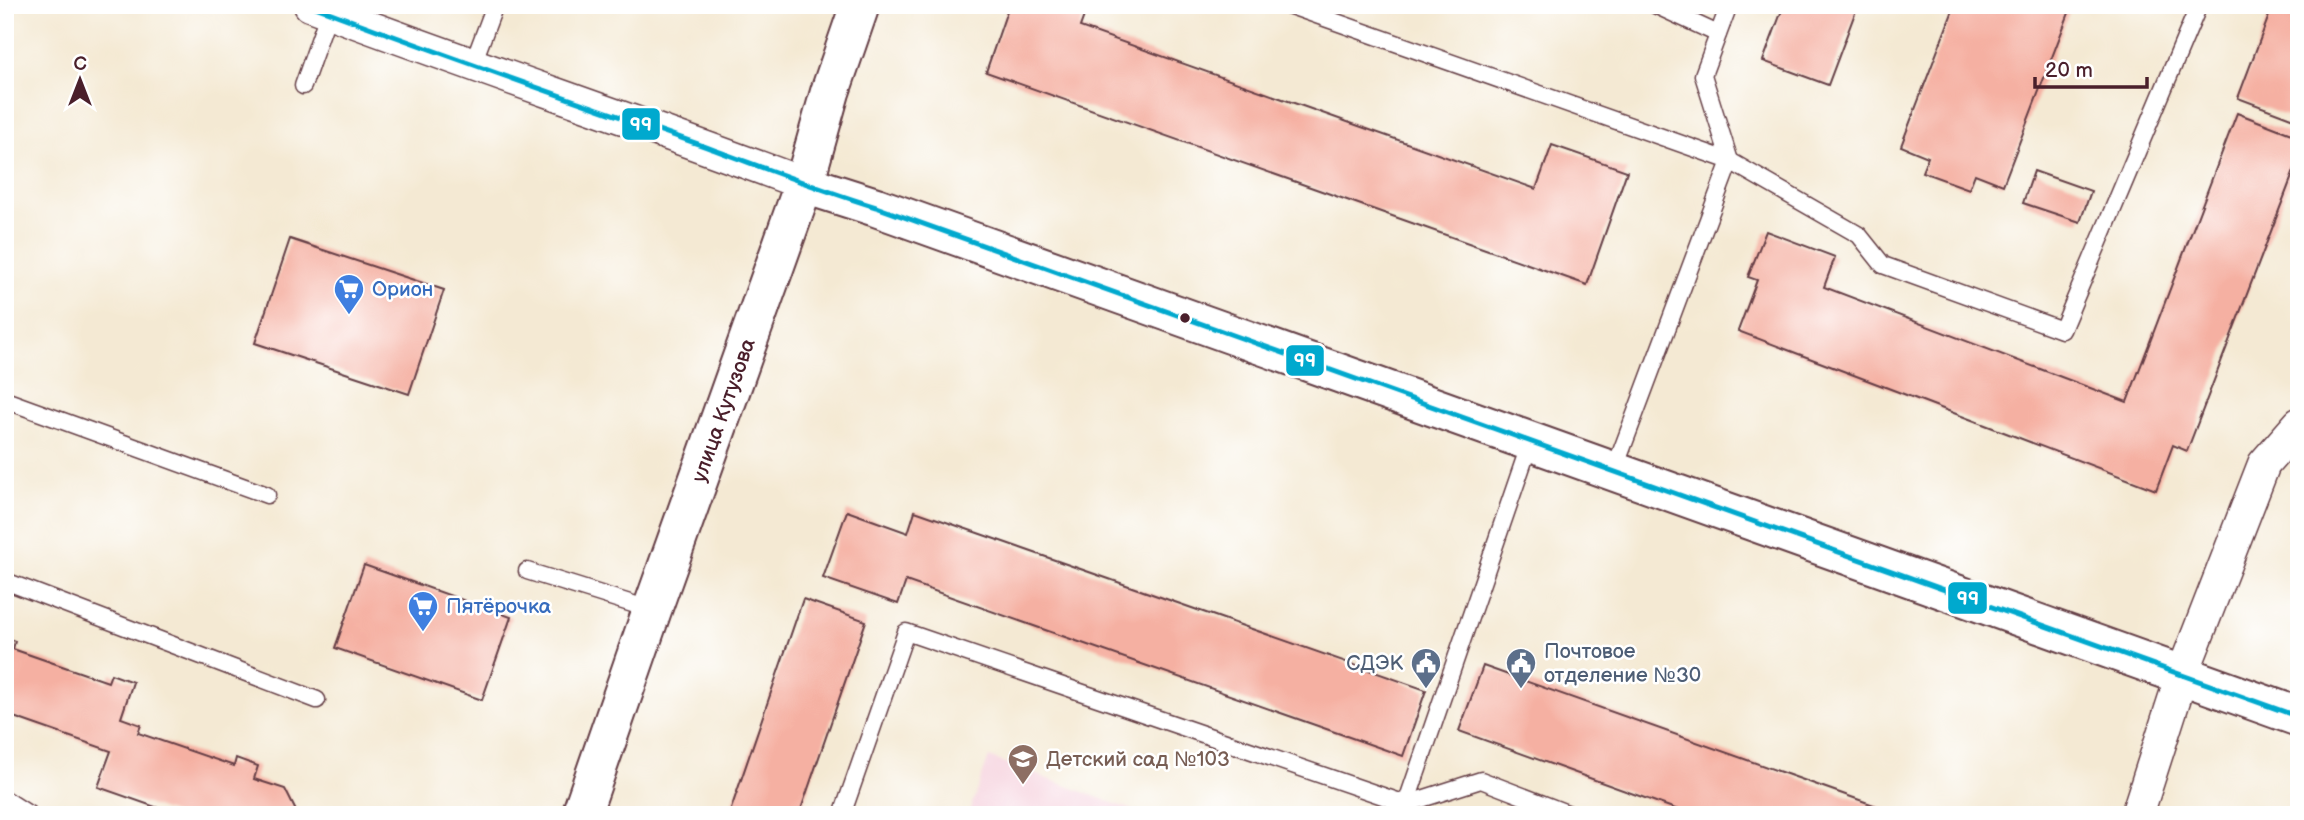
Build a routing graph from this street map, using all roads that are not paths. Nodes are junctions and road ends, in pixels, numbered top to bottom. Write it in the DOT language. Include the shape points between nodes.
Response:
graph roads {
  1 [pos="495,5"];
  2 [pos="860,5"];
  3 [pos="1288,5"];
  4 [pos="1655,5"];
  5 [pos="1729,5"];
  6 [pos="2199,5"];
  7 [pos="319,9"];
  8 [pos="365,15"];
  9 [pos="1718,34"];
  10 [pos="472,66"];
  11 [pos="303,86"];
  12 [pos="1730,161"];
  13 [pos="804,184"];
  14 [pos="5,400"];
  15 [pos="2299,424"];
  16 [pos="1530,443"];
  17 [pos="1614,473"];
  18 [pos="267,495"];
  19 [pos="527,571"];
  20 [pos="5,581"];
  21 [pos="652,610"];
  22 [pos="2182,675"];
  23 [pos="317,700"];
  24 [pos="2299,717"];
  25 [pos="5,799"];
  26 [pos="1406,804"];
  27 [pos="30,815"];
  28 [pos="581,815"];
  29 [pos="842,815"];
  30 [pos="1572,815"];
  31 [pos="2137,815"];
  1 -- 10 [label="lane"];
  2 -- 13 [label="street, улица Кутузова"];
  3 -- 12 [label="lane"];
  4 -- 9 [label="lane"];
  5 -- 9 [label="lane"];
  6 -- 12 [label="lane" via="2062,330 1883,265 1858,235"];
  7 -- 8 [label="street"];
  7 -- 11 [label="lane"];
  8 -- 10 [label="street"];
  9 -- 12 [label="lane" via="1703,75"];
  10 -- 13 [label="street"];
  12 -- 17 [label="lane"];
  13 -- 16 [label="street"];
  13 -- 21 [label="street, улица Кутузова"];
  14 -- 18 [label="lane"];
  15 -- 22 [label="street" via="2264,464"];
  16 -- 17 [label="street"];
  16 -- 26 [label="lane"];
  17 -- 22 [label="street"];
  19 -- 21 [label="lane"];
  20 -- 23 [label="lane"];
  21 -- 28 [label="street, улица Кутузова"];
  22 -- 24 [label="street"];
  22 -- 31 [label="street"];
  25 -- 27 [label="lane"];
  26 -- 29 [label="lane" via="906,632"];
  26 -- 30 [label="lane" via="1481,780"];
}
